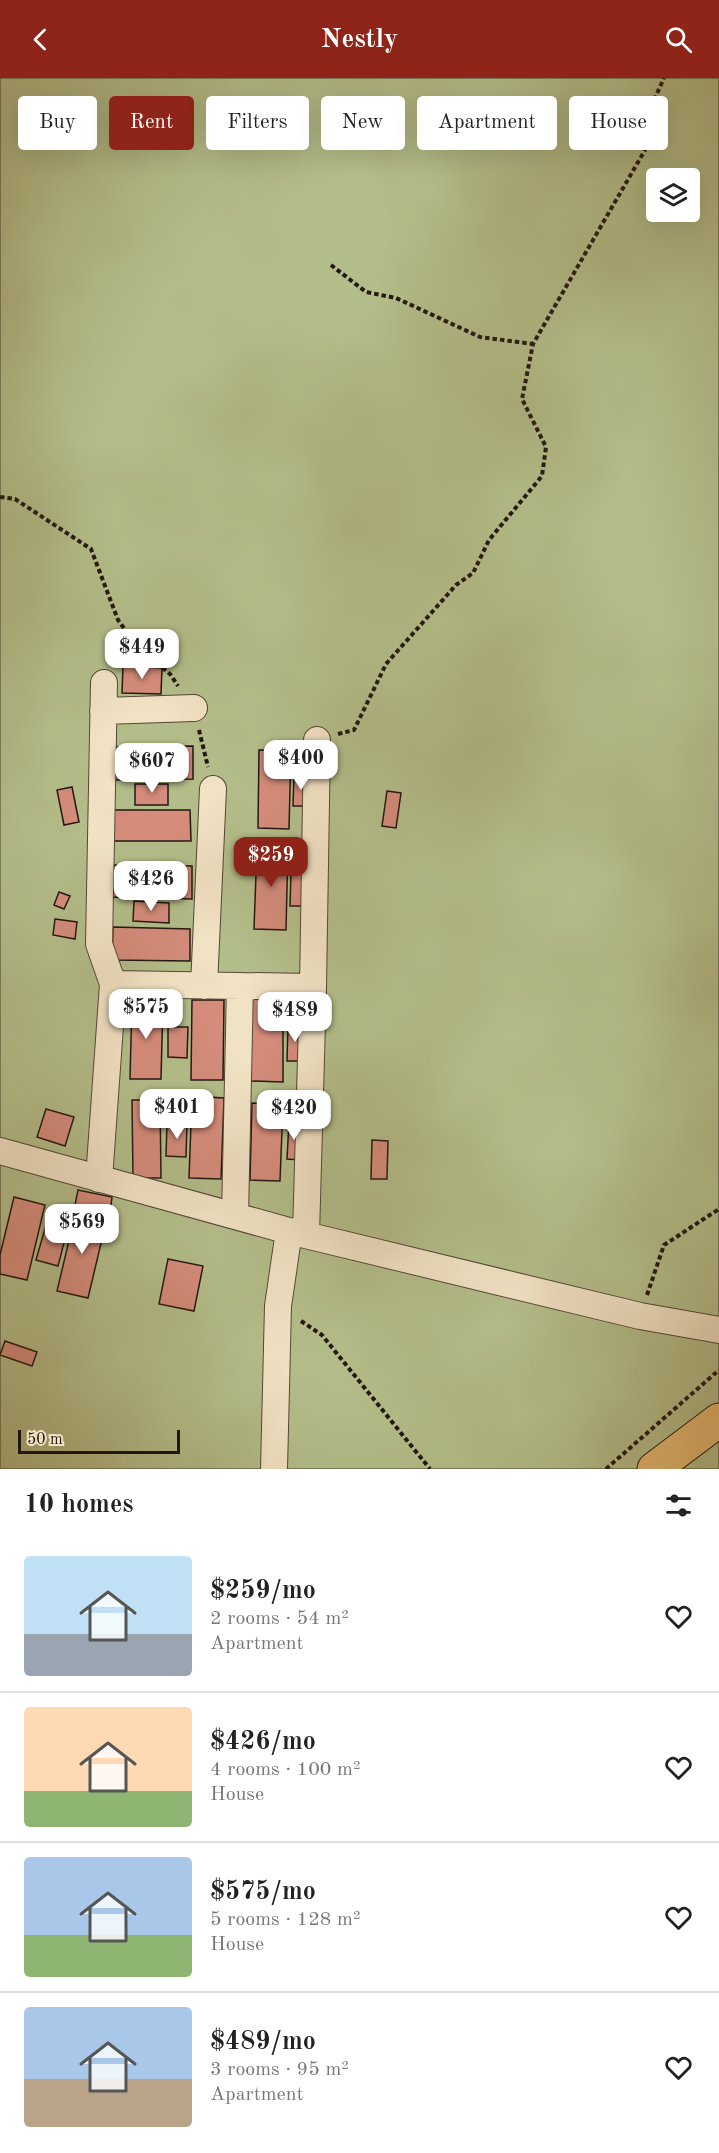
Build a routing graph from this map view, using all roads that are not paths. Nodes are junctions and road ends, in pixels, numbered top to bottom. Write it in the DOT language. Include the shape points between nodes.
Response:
graph roads {
  1 [pos="104,683"];
  2 [pos="194,708"];
  3 [pos="103,711"];
  4 [pos="317,740"];
  5 [pos="213,789"];
  6 [pos="113,984"];
  7 [pos="204,986"];
  8 [pos="240,986"];
  9 [pos="313,987"];
  10 [pos="0,1151"];
  11 [pos="99,1179"];
  12 [pos="235,1216"];
  13 [pos="298,1233"];
  14 [pos="719,1330"];
  15 [pos="719,1420"];
  16 [pos="274,1469"];
  17 [pos="654,1469"];
  1 -- 3 [label="street"];
  2 -- 3 [label="street"];
  3 -- 6 [label="street" via="99,944"];
  4 -- 9 [label="street"];
  5 -- 7 [label="street"];
  6 -- 7 [label="street"];
  6 -- 11 [label="street"];
  7 -- 8 [label="street"];
  8 -- 9 [label="street"];
  8 -- 12 [label="street"];
  9 -- 13 [label="street"];
  10 -- 11 [label="street"];
  11 -- 12 [label="street"];
  12 -- 13 [label="street"];
  13 -- 14 [label="street" via="640,1316"];
  13 -- 16 [label="street" via="278,1306"];
  15 -- 17 [label="main road"];
}
